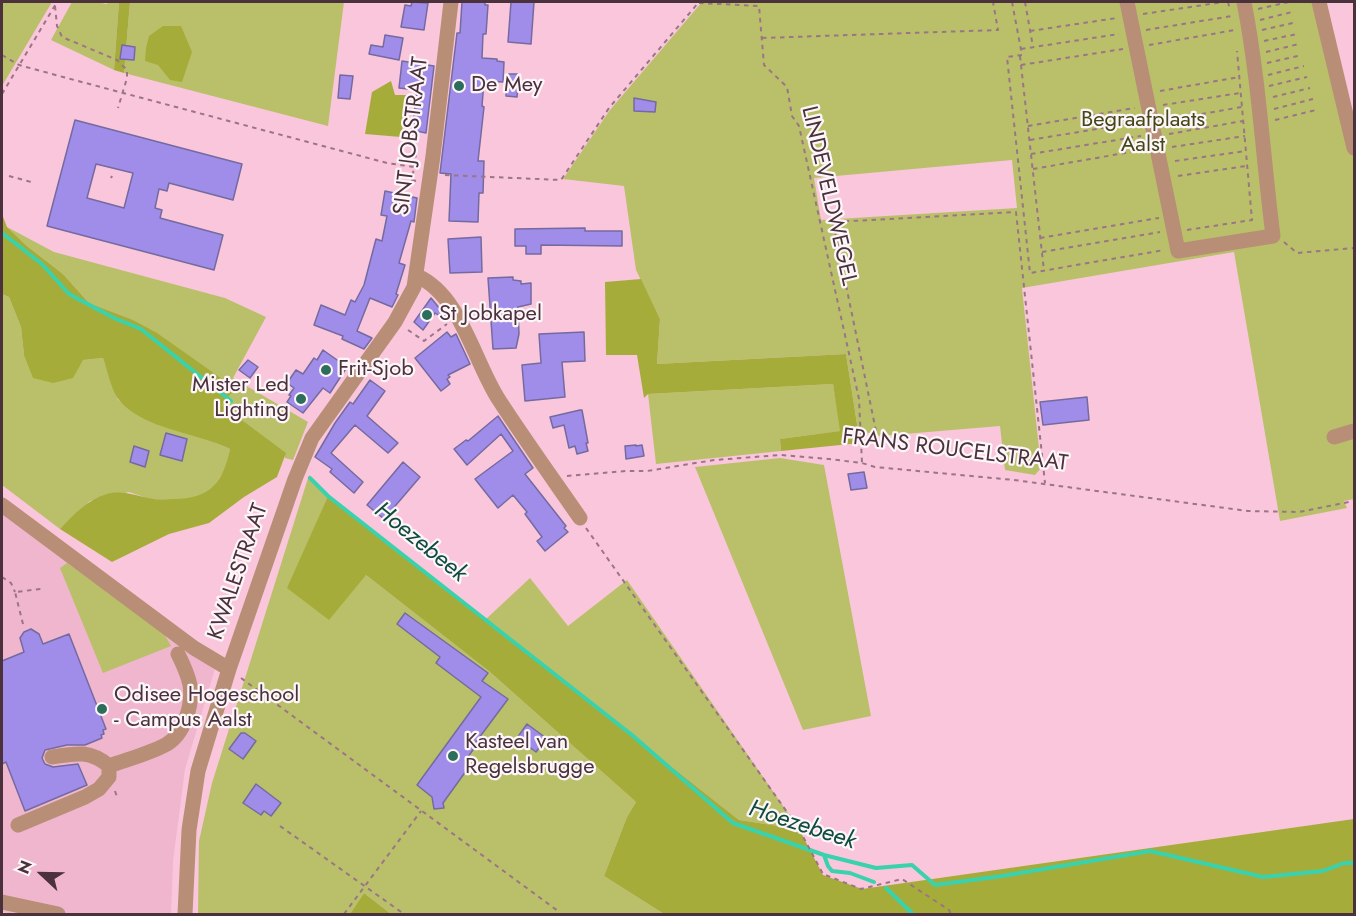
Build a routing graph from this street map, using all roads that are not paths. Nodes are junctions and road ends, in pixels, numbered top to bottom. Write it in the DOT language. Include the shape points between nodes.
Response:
graph roads {
  1 [pos="452,2"];
  2 [pos="1319,2"];
  3 [pos="1129,9"];
  4 [pos="1252,58"];
  5 [pos="1354,148"];
  6 [pos="417,276"];
  7 [pos="1354,431"];
  8 [pos="1334,437"];
  9 [pos="2,505"];
  10 [pos="580,518"];
  11 [pos="178,654"];
  12 [pos="229,669"];
  13 [pos="52,757"];
  14 [pos="109,766"];
  15 [pos="18,825"];
  16 [pos="2,902"];
  17 [pos="58,915"];
  18 [pos="185,915"];
  1 -- 6 [label="street, SINT JOBSTRAAT"];
  2 -- 5 [label="street"];
  3 -- 4 [label="street" via="1178,251 1273,236"];
  6 -- 10 [label="street" via="437,288 457,316 497,398"];
  6 -- 12 [label="street, KWALESTRAAT" via="395,322 306,449"];
  7 -- 8 [label="street"];
  9 -- 12 [label="street" via="194,648"];
  11 -- 14 [label="street" via="190,685 186,717 179,733 155,750"];
  12 -- 18 [label="street, KWALESTRAAT" via="198,771 189,830"];
  13 -- 14 [label="street" via="78,752"];
  14 -- 15 [label="street" via="110,777 99,789"];
  16 -- 17 [label="street"];
}
